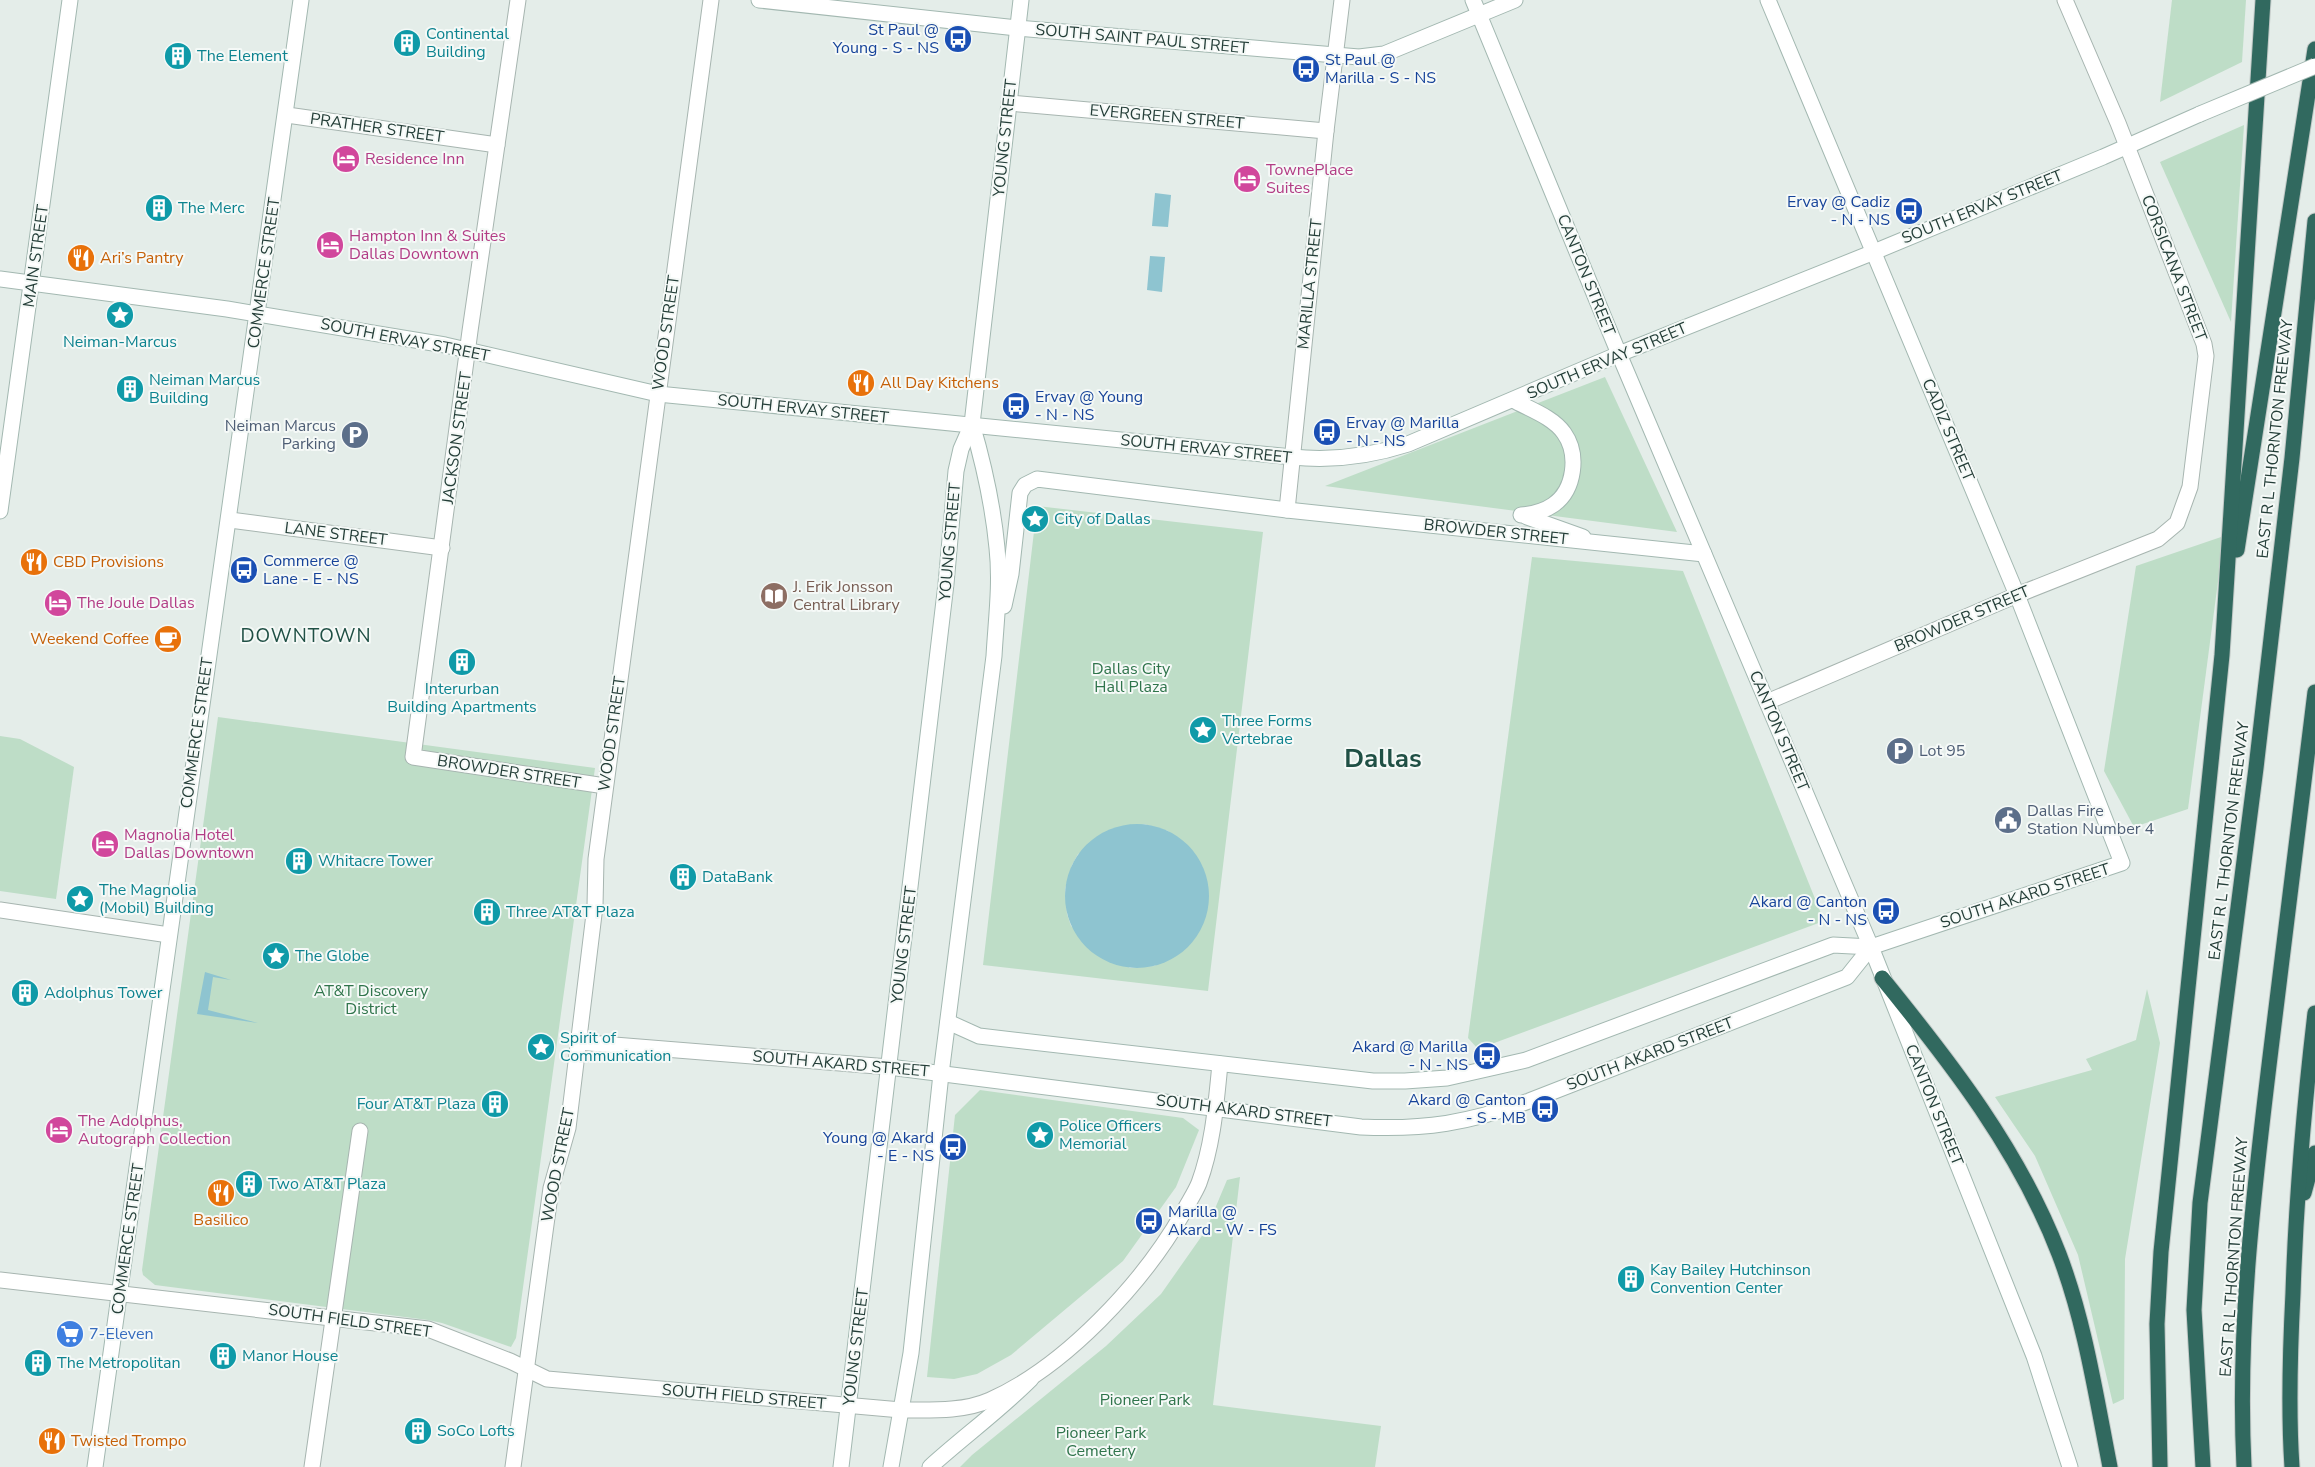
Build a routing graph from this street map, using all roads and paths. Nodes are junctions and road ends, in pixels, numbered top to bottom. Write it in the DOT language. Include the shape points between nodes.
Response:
graph roads {
  1 [pos="70,0"];
  2 [pos="301,0"];
  3 [pos="518,0"];
  4 [pos="711,0"];
  5 [pos="759,0"];
  6 [pos="1021,0"];
  7 [pos="1342,0"];
  8 [pos="1473,0"];
  9 [pos="1515,0"];
  10 [pos="1768,0"];
  11 [pos="2065,0"];
  12 [pos="2263,0"];
  13 [pos="1479,14"];
  14 [pos="1017,28"];
  15 [pos="2315,49"];
  16 [pos="1335,56"];
  17 [pos="2315,66"];
  18 [pos="1009,103"];
  19 [pos="287,115"];
  20 [pos="1326,131"];
  21 [pos="497,145"];
  22 [pos="2127,147"];
  23 [pos="2315,221"];
  24 [pos="1874,252"];
  25 [pos="0,279"];
  26 [pos="33,283"];
  27 [pos="258,314"];
  28 [pos="468,351"];
  29 [pos="1618,354"];
  30 [pos="658,394"];
  31 [pos="1513,400"];
  32 [pos="972,424"];
  33 [pos="1292,457"];
  34 [pos="1287,510"];
  35 [pos="0,511"];
  36 [pos="230,520"];
  37 [pos="2158,540"];
  38 [pos="1601,544"];
  39 [pos="442,548"];
  40 [pos="1704,554"];
  41 [pos="2017,595"];
  42 [pos="2222,655"];
  43 [pos="994,656"];
  44 [pos="2315,692"];
  45 [pos="1767,702"];
  46 [pos="413,757"];
  47 [pos="605,786"];
  48 [pos="2122,864"];
  49 [pos="0,910"];
  50 [pos="169,935"];
  51 [pos="1872,947"];
  52 [pos="1882,978"];
  53 [pos="2315,1013"];
  54 [pos="948,1022"];
  55 [pos="577,1042"];
  56 [pos="1220,1064"];
  57 [pos="889,1067"];
  58 [pos="941,1074"];
  59 [pos="1215,1107"];
  60 [pos="360,1131"];
  61 [pos="2315,1153"];
  62 [pos="2295,1226"];
  63 [pos="0,1280"];
  64 [pos="121,1294"];
  65 [pos="333,1317"];
  66 [pos="526,1369"];
  67 [pos="1031,1379"];
  68 [pos="850,1406"];
  69 [pos="901,1410"];
  70 [pos="96,1467"];
  71 [pos="312,1467"];
  72 [pos="513,1467"];
  73 [pos="841,1467"];
  74 [pos="891,1467"];
  75 [pos="930,1467"];
  76 [pos="2070,1467"];
  77 [pos="2110,1467"];
  78 [pos="2160,1467"];
  79 [pos="2203,1467"];
  80 [pos="2244,1467"];
  81 [pos="2292,1467"];
  1 -- 26 [label="main road, MAIN STREET"];
  2 -- 19 [label="main road, COMMERCE STREET"];
  3 -- 21 [label="main road, JACKSON STREET"];
  4 -- 30 [label="main road, WOOD STREET"];
  5 -- 14 [label="main road, SOUTH SAINT PAUL STREET"];
  6 -- 14 [label="main road, YOUNG STREET"];
  7 -- 16 [label="main road, MARILLA STREET"];
  8 -- 13 [label="main road, CANTON STREET"];
  9 -- 13 [label="main road, SOUTH SAINT PAUL STREET"];
  10 -- 24 [label="main road, CADIZ STREET"];
  11 -- 22 [label="main road, CORSICANA STREET"];
  12 -- 42 [label="highway"];
  13 -- 16 [label="main road, SOUTH SAINT PAUL STREET" via="1384,54"];
  13 -- 29 [label="main road, CANTON STREET"];
  14 -- 16 [label="main road, SOUTH SAINT PAUL STREET"];
  14 -- 18 [label="main road, YOUNG STREET"];
  15 -- 42 [label="highway"];
  16 -- 20 [label="main road, MARILLA STREET"];
  17 -- 22 [label="main road, SOUTH ERVAY STREET, bridge"];
  18 -- 20 [label="main road, EVERGREEN STREET"];
  18 -- 32 [label="main road, YOUNG STREET"];
  19 -- 21 [label="main road, PRATHER STREET"];
  19 -- 27 [label="main road, COMMERCE STREET"];
  20 -- 33 [label="main road, MARILLA STREET"];
  21 -- 28 [label="main road, JACKSON STREET"];
  22 -- 24 [label="main road, SOUTH ERVAY STREET"];
  22 -- 37 [label="main road, CORSICANA STREET" via="2199,327 2206,356 2190,487 2177,523"];
  23 -- 79 [label="highway, EAST R L THORNTON FREEWAY" via="2292,458 2256,768 2200,1203 2194,1310"];
  24 -- 29 [label="main road, SOUTH ERVAY STREET"];
  24 -- 41 [label="main road, CADIZ STREET"];
  25 -- 26 [label="main road, SOUTH ERVAY STREET"];
  26 -- 27 [label="main road, SOUTH ERVAY STREET"];
  26 -- 35 [label="main road, MAIN STREET"];
  27 -- 28 [label="main road, SOUTH ERVAY STREET"];
  27 -- 36 [label="main road, COMMERCE STREET"];
  28 -- 30 [label="main road, SOUTH ERVAY STREET"];
  28 -- 39 [label="main road, JACKSON STREET"];
  29 -- 31 [label="main road, SOUTH ERVAY STREET"];
  29 -- 40 [label="main road, CANTON STREET"];
  30 -- 32 [label="main road, SOUTH ERVAY STREET"];
  30 -- 47 [label="main road, WOOD STREET"];
  31 -- 33 [label="main road, SOUTH ERVAY STREET" via="1384,452 1357,456"];
  31 -- 38 [label="main road" via="1557,425 1572,447 1573,474 1567,489 1555,504 1540,512 1521,515"];
  32 -- 33 [label="main road, SOUTH ERVAY STREET"];
  32 -- 43 [label="main road, YOUNG STREET" via="986,469 997,549"];
  32 -- 57 [label="main road, YOUNG STREET" via="961,449 956,472 945,593"];
  33 -- 34 [label="main road, MARILLA STREET"];
  34 -- 38 [label="main road, BROWDER STREET"];
  34 -- 43 [label="main road, BROWDER STREET" via="1031,480 1020,493 1011,574"];
  36 -- 39 [label="main road, LANE STREET"];
  36 -- 50 [label="main road, COMMERCE STREET"];
  37 -- 41 [label="main road, BROWDER STREET"];
  38 -- 40 [label="main road, BROWDER STREET"];
  39 -- 46 [label="main road, JACKSON STREET"];
  40 -- 45 [label="main road, CANTON STREET"];
  41 -- 45 [label="main road, BROWDER STREET"];
  41 -- 48 [label="main road, CADIZ STREET"];
  42 -- 78 [label="highway" via="2161,1252 2156,1324"];
  43 -- 54 [label="main road, YOUNG STREET"];
  44 -- 80 [label="highway, EAST R L THORNTON FREEWAY" via="2262,1125 2245,1295 2242,1352"];
  45 -- 51 [label="main road, CANTON STREET"];
  46 -- 47 [label="main road, BROWDER STREET"];
  47 -- 55 [label="main road, WOOD STREET" via="596,859 595,906"];
  48 -- 51 [label="main road, SOUTH AKARD STREET"];
  49 -- 50 [label="main road"];
  50 -- 64 [label="main road, COMMERCE STREET"];
  51 -- 52 [label="main road, CANTON STREET"];
  51 -- 56 [label="main road, SOUTH AKARD STREET" via="1833,944 1542,1054 1462,1075 1373,1081"];
  51 -- 59 [label="main road, SOUTH AKARD STREET" via="1847,977 1491,1115 1441,1126 1406,1129 1362,1127"];
  52 -- 76 [label="main road, CANTON STREET" via="2034,1356"];
  52 -- 77 [label="highway" via="1949,1061 2026,1180 2059,1254 2083,1332"];
  53 -- 62 [label="highway" via="2302,1119"];
  54 -- 56 [label="main road, SOUTH AKARD STREET" via="979,1036"];
  54 -- 58 [label="main road, YOUNG STREET"];
  55 -- 57 [label="main road, SOUTH AKARD STREET"];
  55 -- 66 [label="main road, WOOD STREET" via="568,1128 551,1188"];
  56 -- 59 [label="main road"];
  57 -- 58 [label="main road, SOUTH AKARD STREET"];
  57 -- 68 [label="main road, YOUNG STREET"];
  58 -- 59 [label="main road, SOUTH AKARD STREET"];
  58 -- 69 [label="main road, YOUNG STREET" via="911,1353"];
  59 -- 67 [label="main road" via="1208,1151 1198,1184 1170,1235 1104,1317"];
  60 -- 65 [label="main road"];
  61 -- 62 [label="highway"];
  62 -- 81 [label="highway" via="2289,1386"];
  63 -- 64 [label="main road, SOUTH FIELD STREET"];
  64 -- 65 [label="main road, SOUTH FIELD STREET"];
  64 -- 70 [label="main road, COMMERCE STREET"];
  65 -- 66 [label="main road, SOUTH FIELD STREET" via="428,1329"];
  65 -- 71 [label="main road"];
  66 -- 68 [label="main road, SOUTH FIELD STREET" via="547,1379"];
  66 -- 72 [label="main road, WOOD STREET"];
  67 -- 69 [label="main road" via="989,1401 934,1410"];
  67 -- 75 [label="main road" via="1001,1409"];
  68 -- 69 [label="main road, SOUTH FIELD STREET"];
  68 -- 73 [label="main road, YOUNG STREET"];
  69 -- 74 [label="main road, YOUNG STREET"];
}
